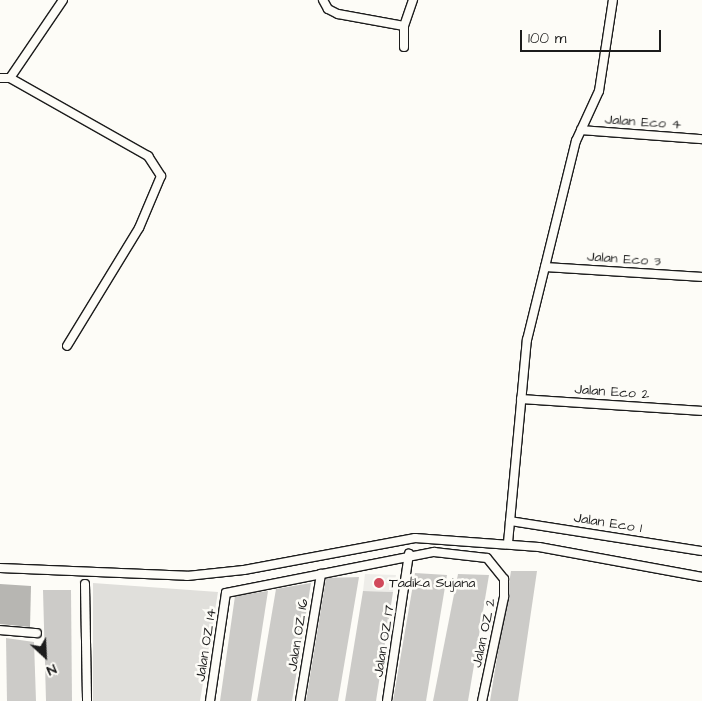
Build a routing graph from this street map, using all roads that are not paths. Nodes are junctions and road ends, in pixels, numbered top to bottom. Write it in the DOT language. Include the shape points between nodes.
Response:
graph roads {
  1 [pos="63,0"];
  2 [pos="324,0"];
  3 [pos="413,0"];
  4 [pos="613,0"];
  5 [pos="404,26"];
  6 [pos="404,47"];
  7 [pos="0,78"];
  8 [pos="10,78"];
  9 [pos="581,130"];
  10 [pos="702,139"];
  11 [pos="545,267"];
  12 [pos="702,277"];
  13 [pos="67,346"];
  14 [pos="521,399"];
  15 [pos="702,411"];
  16 [pos="510,521"];
  17 [pos="508,543"];
  18 [pos="702,551"];
  19 [pos="409,554"];
  20 [pos="0,568"];
  21 [pos="321,574"];
  22 [pos="702,577"];
  23 [pos="85,584"];
  24 [pos="0,630"];
  25 [pos="36,632"];
  26 [pos="86,701"];
  27 [pos="210,701"];
  28 [pos="300,701"];
  29 [pos="387,701"];
  30 [pos="482,701"];
  1 -- 8 [label="street"];
  2 -- 5 [label="street" via="328,9 338,14"];
  3 -- 5 [label="street"];
  4 -- 9 [label="street" via="598,91"];
  5 -- 6 [label="street"];
  7 -- 8 [label="street"];
  8 -- 13 [label="street" via="148,156 162,176 139,228"];
  9 -- 10 [label="street, Jalan Eco 4"];
  9 -- 11 [label="street"];
  11 -- 12 [label="street, Jalan Eco 3"];
  11 -- 14 [label="street" via="527,340"];
  14 -- 15 [label="street, Jalan Eco 2"];
  14 -- 16 [label="street"];
  16 -- 17 [label="street"];
  16 -- 18 [label="street, Jalan Eco 1"];
  17 -- 20 [label="street" via="415,538 244,570 187,576"];
  17 -- 22 [label="street"];
  19 -- 21 [label="street"];
  19 -- 29 [label="street, Jalan OZ 17"];
  19 -- 30 [label="street, Jalan OZ 2" via="479,556 488,558 501,570 504,597"];
  21 -- 27 [label="street, Jalan OZ 14" via="226,593"];
  21 -- 28 [label="street, Jalan OZ 16"];
  23 -- 26 [label="street"];
  24 -- 25 [label="street"];
}
